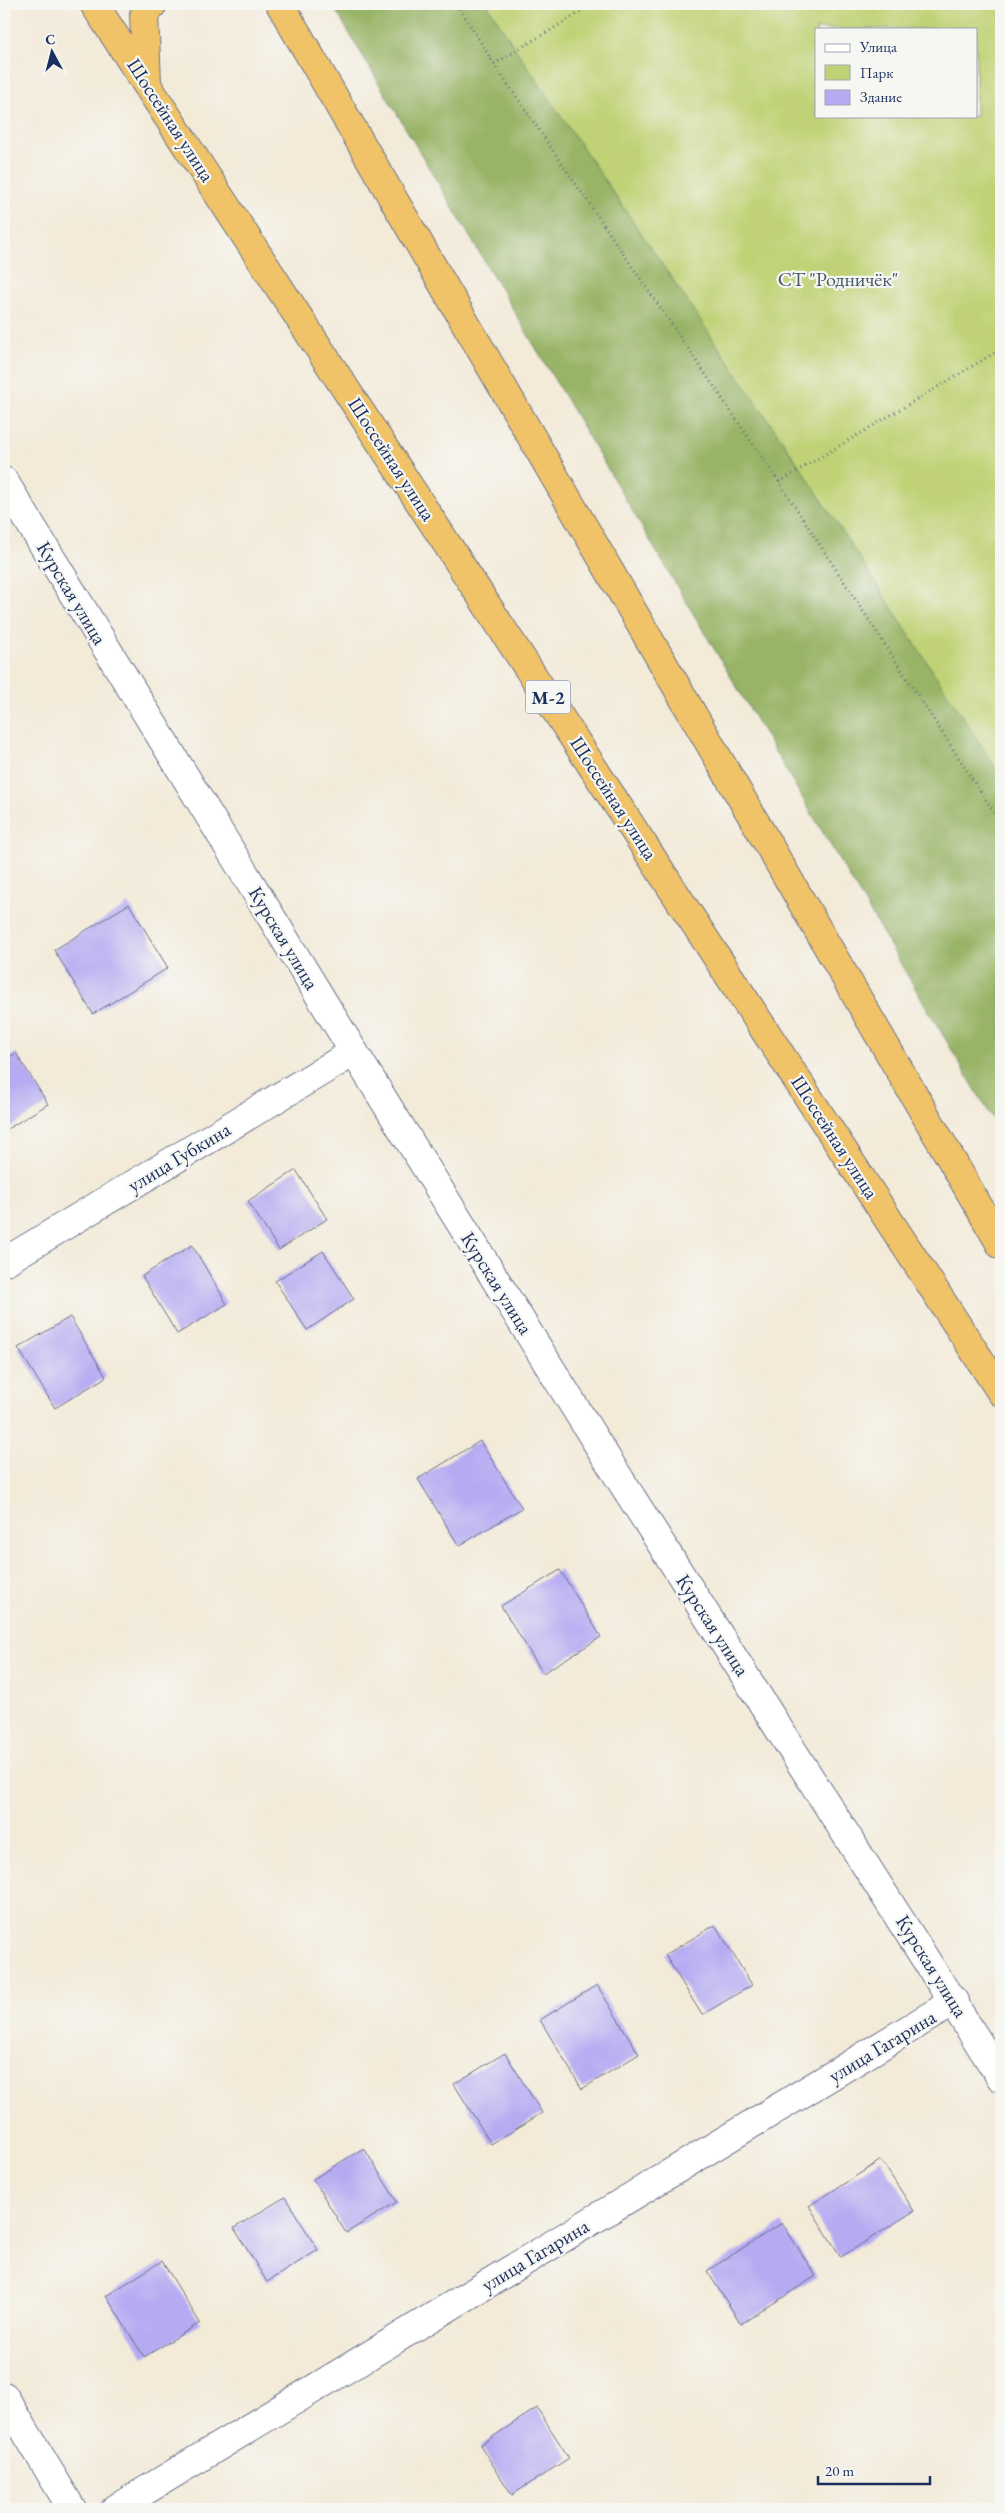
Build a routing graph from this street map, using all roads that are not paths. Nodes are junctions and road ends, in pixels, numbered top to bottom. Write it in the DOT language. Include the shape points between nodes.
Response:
graph roads {
  1 [pos="94,4"];
  2 [pos="153,4"];
  3 [pos="280,4"];
  4 [pos="147,83"];
  5 [pos="4,481"];
  6 [pos="354,1052"];
  7 [pos="1001,1245"];
  8 [pos="4,1262"];
  9 [pos="1001,1392"];
  10 [pos="955,2001"];
  11 [pos="1001,2078"];
  12 [pos="4,2396"];
  13 [pos="72,2509"];
  14 [pos="115,2509"];
  1 -- 4 [label="highway, Шоссейная улица / М-2"];
  2 -- 4 [label="highway" via="144,15"];
  3 -- 7 [label="highway"];
  4 -- 9 [label="highway, Шоссейная улица / М-2"];
  5 -- 6 [label="street, Курская улица"];
  6 -- 8 [label="street, улица Губкина"];
  6 -- 10 [label="street, Курская улица" via="602,1452"];
  10 -- 11 [label="street, Курская улица"];
  10 -- 14 [label="street, улица Гагарина"];
  12 -- 13 [label="street"];
}
